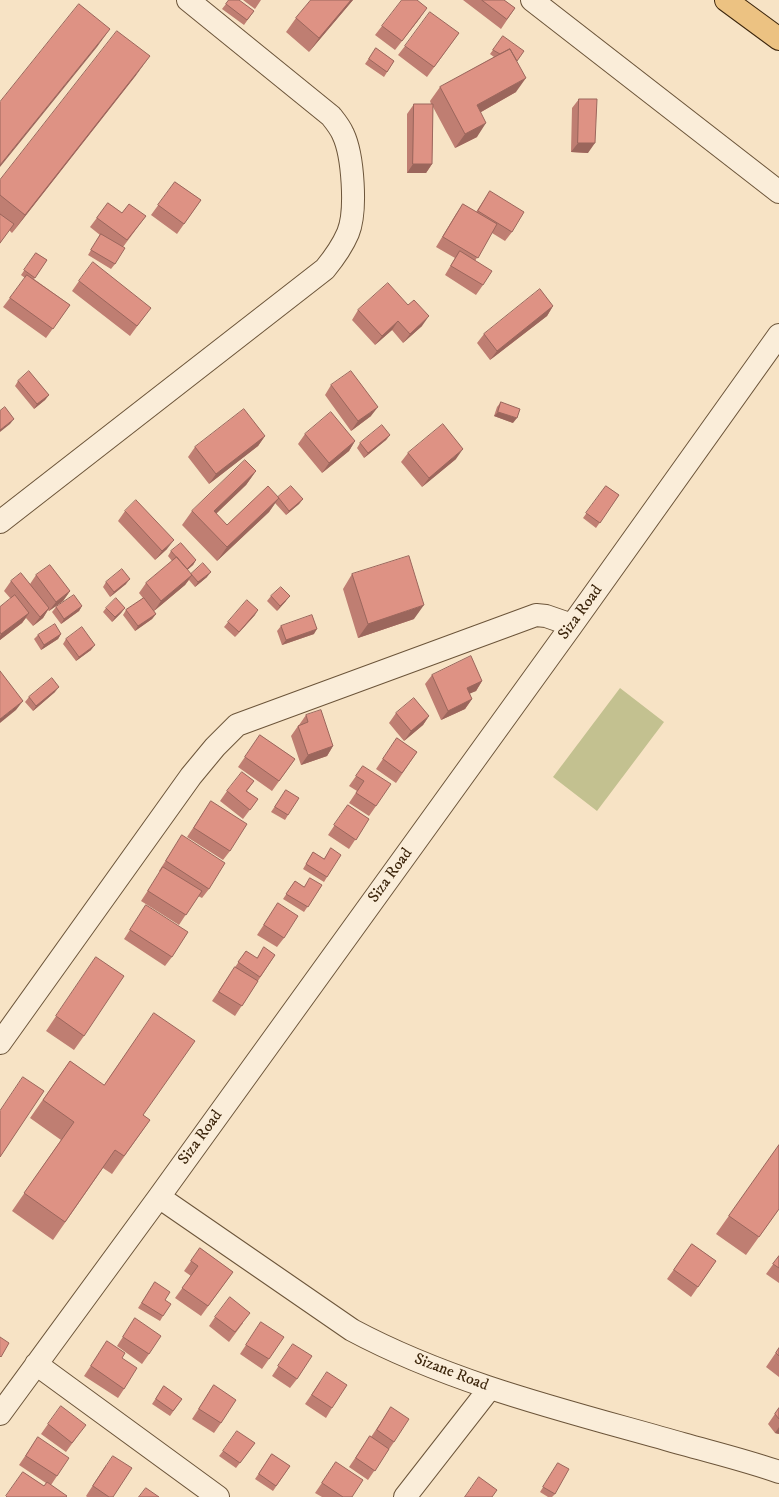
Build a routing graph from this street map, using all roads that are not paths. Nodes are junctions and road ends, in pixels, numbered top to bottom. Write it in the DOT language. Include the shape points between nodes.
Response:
graph roads {
  1 [pos="188,0"];
  2 [pos="532,0"];
  3 [pos="726,0"];
  4 [pos="779,38"];
  5 [pos="779,192"];
  6 [pos="779,336"];
  7 [pos="0,522"];
  8 [pos="572,625"];
  9 [pos="0,1043"];
  10 [pos="159,1197"];
  11 [pos="36,1364"];
  12 [pos="490,1388"];
  13 [pos="0,1414"];
  14 [pos="779,1472"];
  15 [pos="218,1497"];
  16 [pos="405,1497"];
  1 -- 7 [label="street" via="331,116 343,134 350,157 353,191 349,232 325,270"];
  2 -- 5 [label="street"];
  3 -- 4 [label="main road"];
  6 -- 8 [label="street, Siza Road"];
  8 -- 9 [label="street" via="536,615 238,725 215,747 191,776"];
  8 -- 10 [label="street, Siza Road"];
  10 -- 11 [label="street, Siza Road"];
  10 -- 12 [label="street, Sizane Road" via="352,1330 417,1361"];
  11 -- 13 [label="street, Siza Road"];
  11 -- 15 [label="street"];
  12 -- 14 [label="street, Sizane Road"];
  12 -- 16 [label="street"];
}
